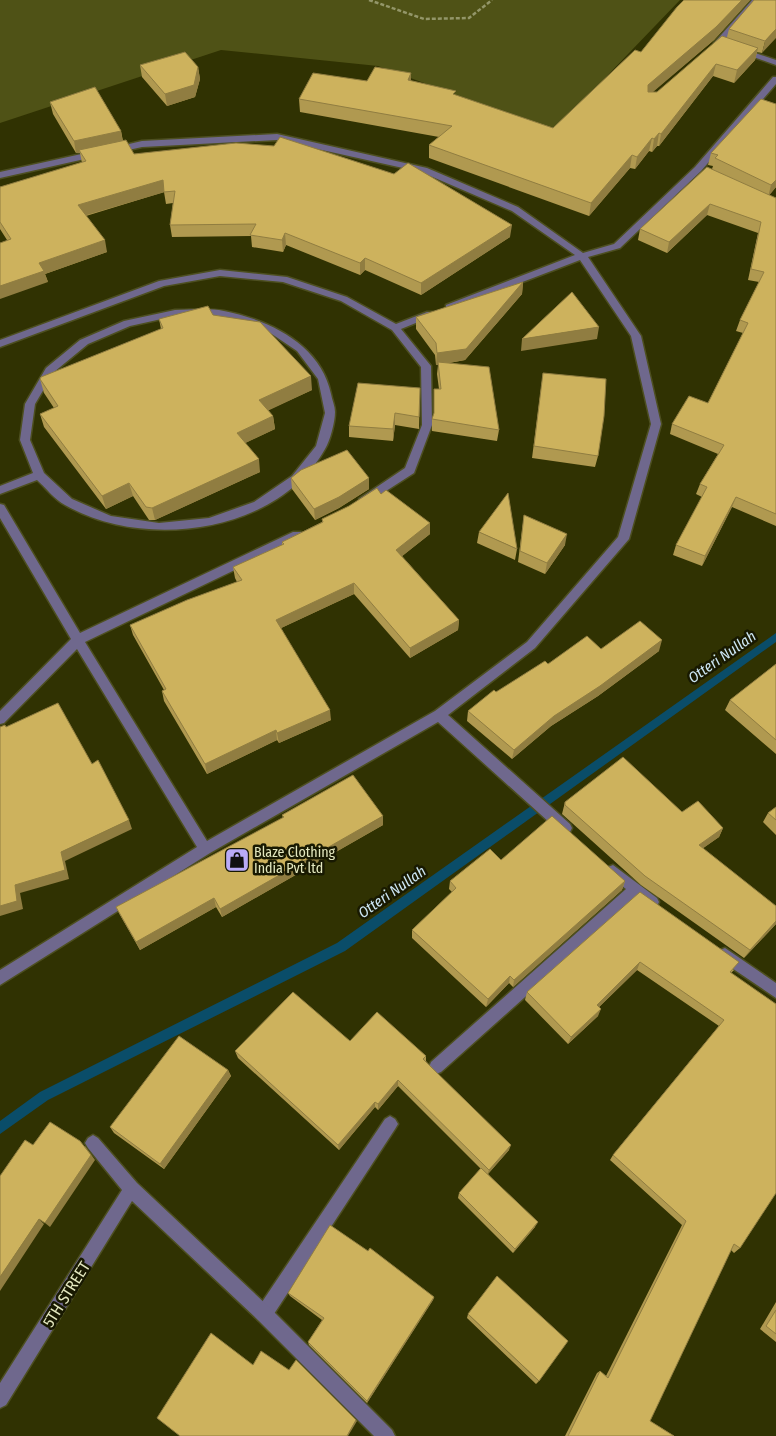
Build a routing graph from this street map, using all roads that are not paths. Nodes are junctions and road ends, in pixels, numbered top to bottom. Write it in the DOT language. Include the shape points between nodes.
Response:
graph roads {
  1 [pos="756,0"];
  2 [pos="718,43"];
  3 [pos="710,50"];
  4 [pos="776,63"];
  5 [pos="776,79"];
  6 [pos="0,175"];
  7 [pos="582,256"];
  8 [pos="395,328"];
  9 [pos="0,344"];
  10 [pos="39,475"];
  11 [pos="0,490"];
  12 [pos="0,508"];
  13 [pos="352,508"];
  14 [pos="309,530"];
  15 [pos="78,640"];
  16 [pos="438,715"];
  17 [pos="0,719"];
  18 [pos="579,840"];
  19 [pos="205,849"];
  20 [pos="600,859"];
  21 [pos="635,890"];
  22 [pos="666,913"];
  23 [pos="713,946"];
  24 [pos="0,978"];
  25 [pos="776,991"];
  26 [pos="436,1066"];
  27 [pos="390,1124"];
  28 [pos="93,1143"];
  29 [pos="131,1189"];
  30 [pos="264,1314"];
  31 [pos="0,1399"];
  32 [pos="386,1436"];
  1 -- 2 [label="street"];
  2 -- 3 [label="street"];
  2 -- 4 [label="street"];
  5 -- 7 [label="street" via="702,171 617,246"];
  6 -- 7 [label="street" via="142,144 277,137 424,170 515,209"];
  7 -- 8 [label="street"];
  7 -- 16 [label="street" via="636,336 656,424 623,539 531,645"];
  8 -- 9 [label="street" via="344,299 284,279 220,273 162,283"];
  8 -- 13 [label="street" via="426,366 427,425 410,470"];
  10 -- 10 [label="street" via="68,502 109,520 159,527 210,522 258,505 296,479 320,447 330,413 323,378 301,348 266,326 223,314 175,313 127,322 84,342 50,370 30,404 26,440"];
  10 -- 11 [label="street"];
  12 -- 15 [label="street"];
  14 -- 15 [label="street"];
  15 -- 17 [label="street"];
  15 -- 19 [label="street"];
  16 -- 18 [label="street"];
  16 -- 19 [label="street"];
  19 -- 24 [label="street"];
  20 -- 21 [label="street"];
  21 -- 22 [label="street"];
  21 -- 26 [label="street"];
  23 -- 25 [label="street"];
  27 -- 30 [label="street"];
  28 -- 29 [label="street"];
  29 -- 30 [label="street"];
  29 -- 31 [label="street, 5TH STREET"];
  30 -- 32 [label="street"];
}
